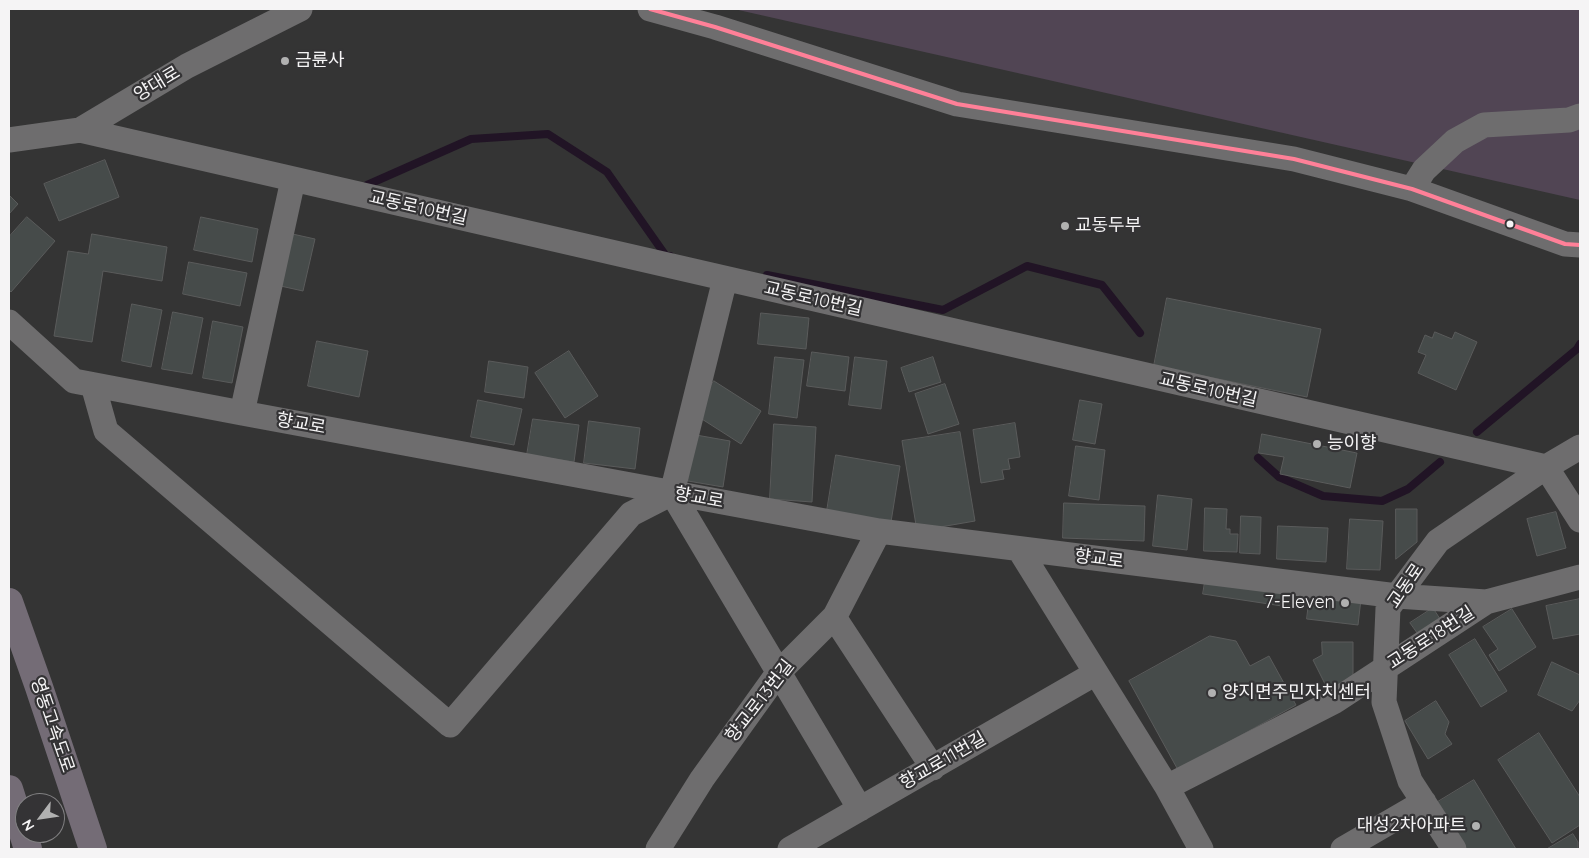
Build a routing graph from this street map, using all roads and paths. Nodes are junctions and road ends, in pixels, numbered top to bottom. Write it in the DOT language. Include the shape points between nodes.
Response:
graph roads {
  1 [pos="300,9"];
  2 [pos="650,9"];
  3 [pos="1580,116"];
  4 [pos="80,130"];
  5 [pos="9,140"];
  6 [pos="292,180"];
  7 [pos="1412,189"];
  8 [pos="1580,245"];
  9 [pos="725,279"];
  10 [pos="9,322"];
  11 [pos="93,385"];
  12 [pos="242,413"];
  13 [pos="1580,447"];
  14 [pos="1546,467"];
  15 [pos="672,493"];
  16 [pos="1580,520"];
  17 [pos="879,531"];
  18 [pos="1019,548"];
  19 [pos="1580,577"];
  20 [pos="1396,596"];
  21 [pos="9,602"];
  22 [pos="1486,602"];
  23 [pos="834,617"];
  24 [pos="1384,669"];
  25 [pos="778,672"];
  26 [pos="1096,673"];
  27 [pos="932,768"];
  28 [pos="1167,788"];
  29 [pos="9,789"];
  30 [pos="1424,802"];
  31 [pos="860,809"];
  32 [pos="28,849"];
  33 [pos="93,849"];
  34 [pos="658,849"];
  35 [pos="790,849"];
  36 [pos="1202,849"];
  37 [pos="1343,849"];
  38 [pos="1454,849"];
  1 -- 4 [label="street, 양대로" via="187,66"];
  2 -- 7 [label="street" via="715,26 957,104 1294,159"];
  3 -- 7 [label="street" via="1569,120 1484,125 1455,141 1424,170"];
  4 -- 5 [label="street, 양대로"];
  4 -- 6 [label="street, 교동로10번길"];
  6 -- 9 [label="street, 교동로10번길"];
  6 -- 12 [label="street"];
  7 -- 8 [label="street" via="1565,244"];
  9 -- 14 [label="street, 교동로10번길"];
  9 -- 15 [label="street"];
  10 -- 11 [label="street, 향교로" via="74,381"];
  11 -- 12 [label="street, 향교로"];
  11 -- 15 [label="street" via="106,431 450,725 632,514"];
  12 -- 15 [label="street, 향교로"];
  13 -- 14 [label="street, 교동로"];
  14 -- 16 [label="street"];
  14 -- 20 [label="street, 교동로" via="1438,541"];
  15 -- 17 [label="street, 향교로"];
  15 -- 25 [label="street"];
  17 -- 18 [label="street, 향교로"];
  17 -- 23 [label="street, 향교로13번길"];
  18 -- 20 [label="street, 향교로"];
  18 -- 26 [label="street"];
  19 -- 22 [label="street, 교동로18번길"];
  20 -- 22 [label="street, 향교로"];
  20 -- 24 [label="street, 교동로" via="1388,608"];
  21 -- 33 [label="highway, 영동고속도로"];
  22 -- 24 [label="street, 교동로18번길"];
  23 -- 25 [label="street, 향교로13번길"];
  23 -- 27 [label="street"];
  24 -- 28 [label="street, 교동로18번길" via="1335,701"];
  24 -- 30 [label="street, 교동로" via="1384,702 1410,781"];
  25 -- 31 [label="street"];
  25 -- 34 [label="street, 향교로13번길" via="702,779"];
  26 -- 27 [label="street, 향교로11번길"];
  26 -- 28 [label="street"];
  27 -- 31 [label="street, 향교로11번길"];
  28 -- 36 [label="street"];
  29 -- 32 [label="highway"];
  30 -- 37 [label="street"];
  30 -- 38 [label="street, 교동로"];
  31 -- 35 [label="street, 향교로11번길"];
}
